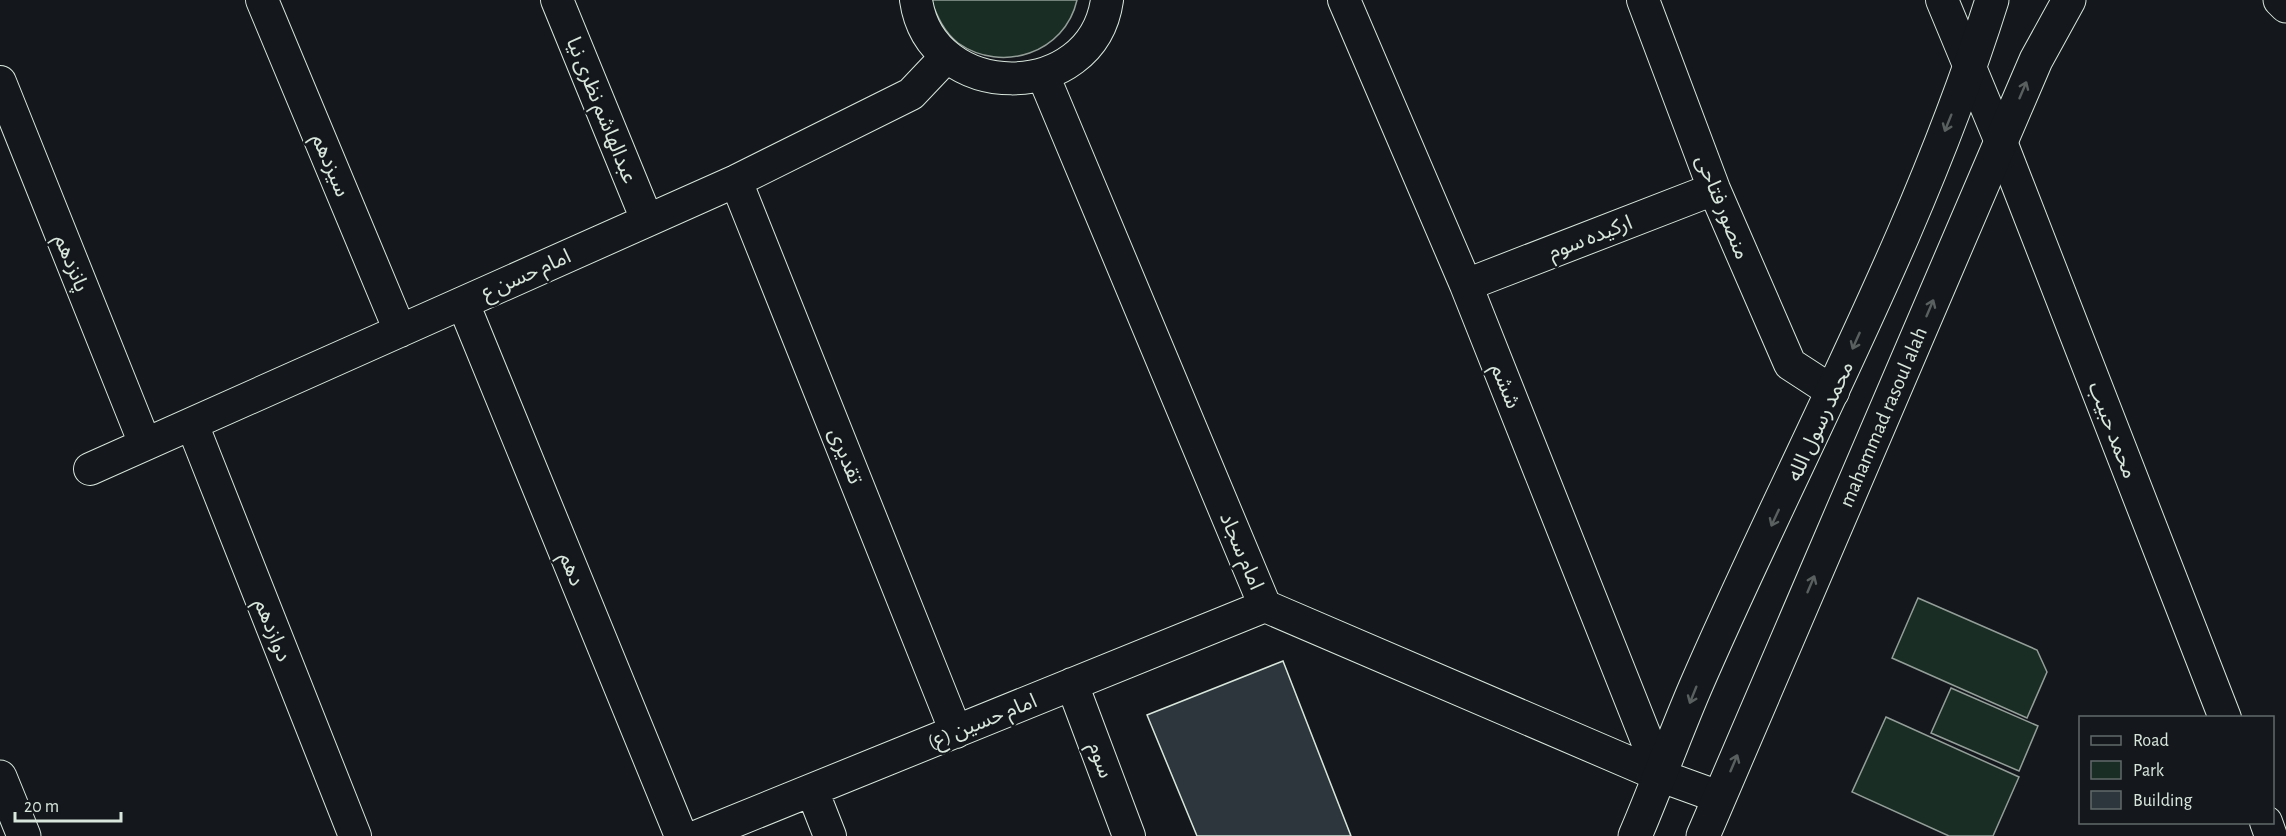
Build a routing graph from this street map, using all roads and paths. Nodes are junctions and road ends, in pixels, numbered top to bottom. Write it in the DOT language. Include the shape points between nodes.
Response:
graph roads {
  1 [pos="262,0"];
  2 [pos="557,0"];
  3 [pos="916,0"];
  4 [pos="1107,0"];
  5 [pos="1344,0"];
  6 [pos="1643,0"];
  7 [pos="1942,0"];
  8 [pos="1992,0"];
  9 [pos="2069,0"];
  10 [pos="2280,0"];
  11 [pos="2286,6"];
  12 [pos="947,56"];
  13 [pos="1970,69"];
  14 [pos="1043,75"];
  15 [pos="0,82"];
  16 [pos="2001,142"];
  17 [pos="736,181"];
  18 [pos="1714,189"];
  19 [pos="647,220"];
  20 [pos="1466,285"];
  21 [pos="463,303"];
  22 [pos="400,331"];
  23 [pos="1833,392"];
  24 [pos="192,424"];
  25 [pos="145,444"];
  26 [pos="90,469"];
  27 [pos="1265,606"];
  28 [pos="1072,684"];
  29 [pos="2225,716"];
  30 [pos="956,732"];
  31 [pos="1661,776"];
  32 [pos="0,777"];
  33 [pos="812,790"];
  34 [pos="1719,797"];
  35 [pos="24,836"];
  36 [pos="355,836"];
  37 [pos="681,836"];
  38 [pos="698,836"];
  39 [pos="830,836"];
  40 [pos="1129,836"];
  41 [pos="1635,836"];
  42 [pos="1703,836"];
  1 -- 22 [label="street, سیزدهم"];
  2 -- 19 [label="street, عبدالهاشم نظری نیا"];
  3 -- 12 [label="street" via="927,32"];
  4 -- 14 [label="street" via="1092,39 1070,61"];
  5 -- 20 [label="street, ششم"];
  6 -- 18 [label="street, منصور فتاحی"];
  7 -- 13 [label="street, محمد حبیب"];
  8 -- 13 [label="street, محمد رسول الله"];
  16 -- 9 [label="street, mahammad rasoul alah, one-way" via="2036,60"];
  10 -- 11 [label="street"];
  12 -- 14 [label="street" via="968,70 993,79"];
  12 -- 17 [label="street, امام حسن ع" via="911,94"];
  13 -- 16 [label="street, محمد حبیب"];
  13 -- 23 [label="street, محمد رسول الله, one-way"];
  14 -- 27 [label="street, امام سجاد"];
  15 -- 25 [label="street, پانزدهم"];
  16 -- 29 [label="street, محمد حبیب"];
  34 -- 16 [label="street, mahammad rasoul alah, one-way"];
  17 -- 19 [label="street, امام حسن ع"];
  17 -- 30 [label="street, تقدیری"];
  18 -- 20 [label="street, ارکیده سوم"];
  18 -- 23 [label="street, منصور فتاحی" via="1790,364"];
  19 -- 21 [label="street, امام حسن ع"];
  20 -- 31 [label="street, ششم"];
  21 -- 22 [label="street, امام حسن ع"];
  21 -- 37 [label="street, دهم"];
  22 -- 24 [label="street, امام حسن ع"];
  23 -- 31 [label="street, محمد رسول الله, one-way" via="1695,689"];
  24 -- 25 [label="street, امام حسن ع"];
  24 -- 36 [label="street, دوازدهم"];
  25 -- 26 [label="street, امام حسن ع"];
  27 -- 28 [label="street, امام حسین (ع)"];
  27 -- 31 [label="street, امام سجاد"];
  28 -- 30 [label="street, امام حسین (ع)"];
  28 -- 40 [label="street, سوم"];
  30 -- 33 [label="street, امام حسین (ع)"];
  31 -- 34 [label="street, امام سجاد"];
  31 -- 41 [label="street, محمد رسول الله"];
  32 -- 35 [label="street"];
  33 -- 38 [label="street, امام حسین (ع)"];
  33 -- 39 [label="street"];
  34 -- 42 [label="street, mahammad rasoul alah"];
}
